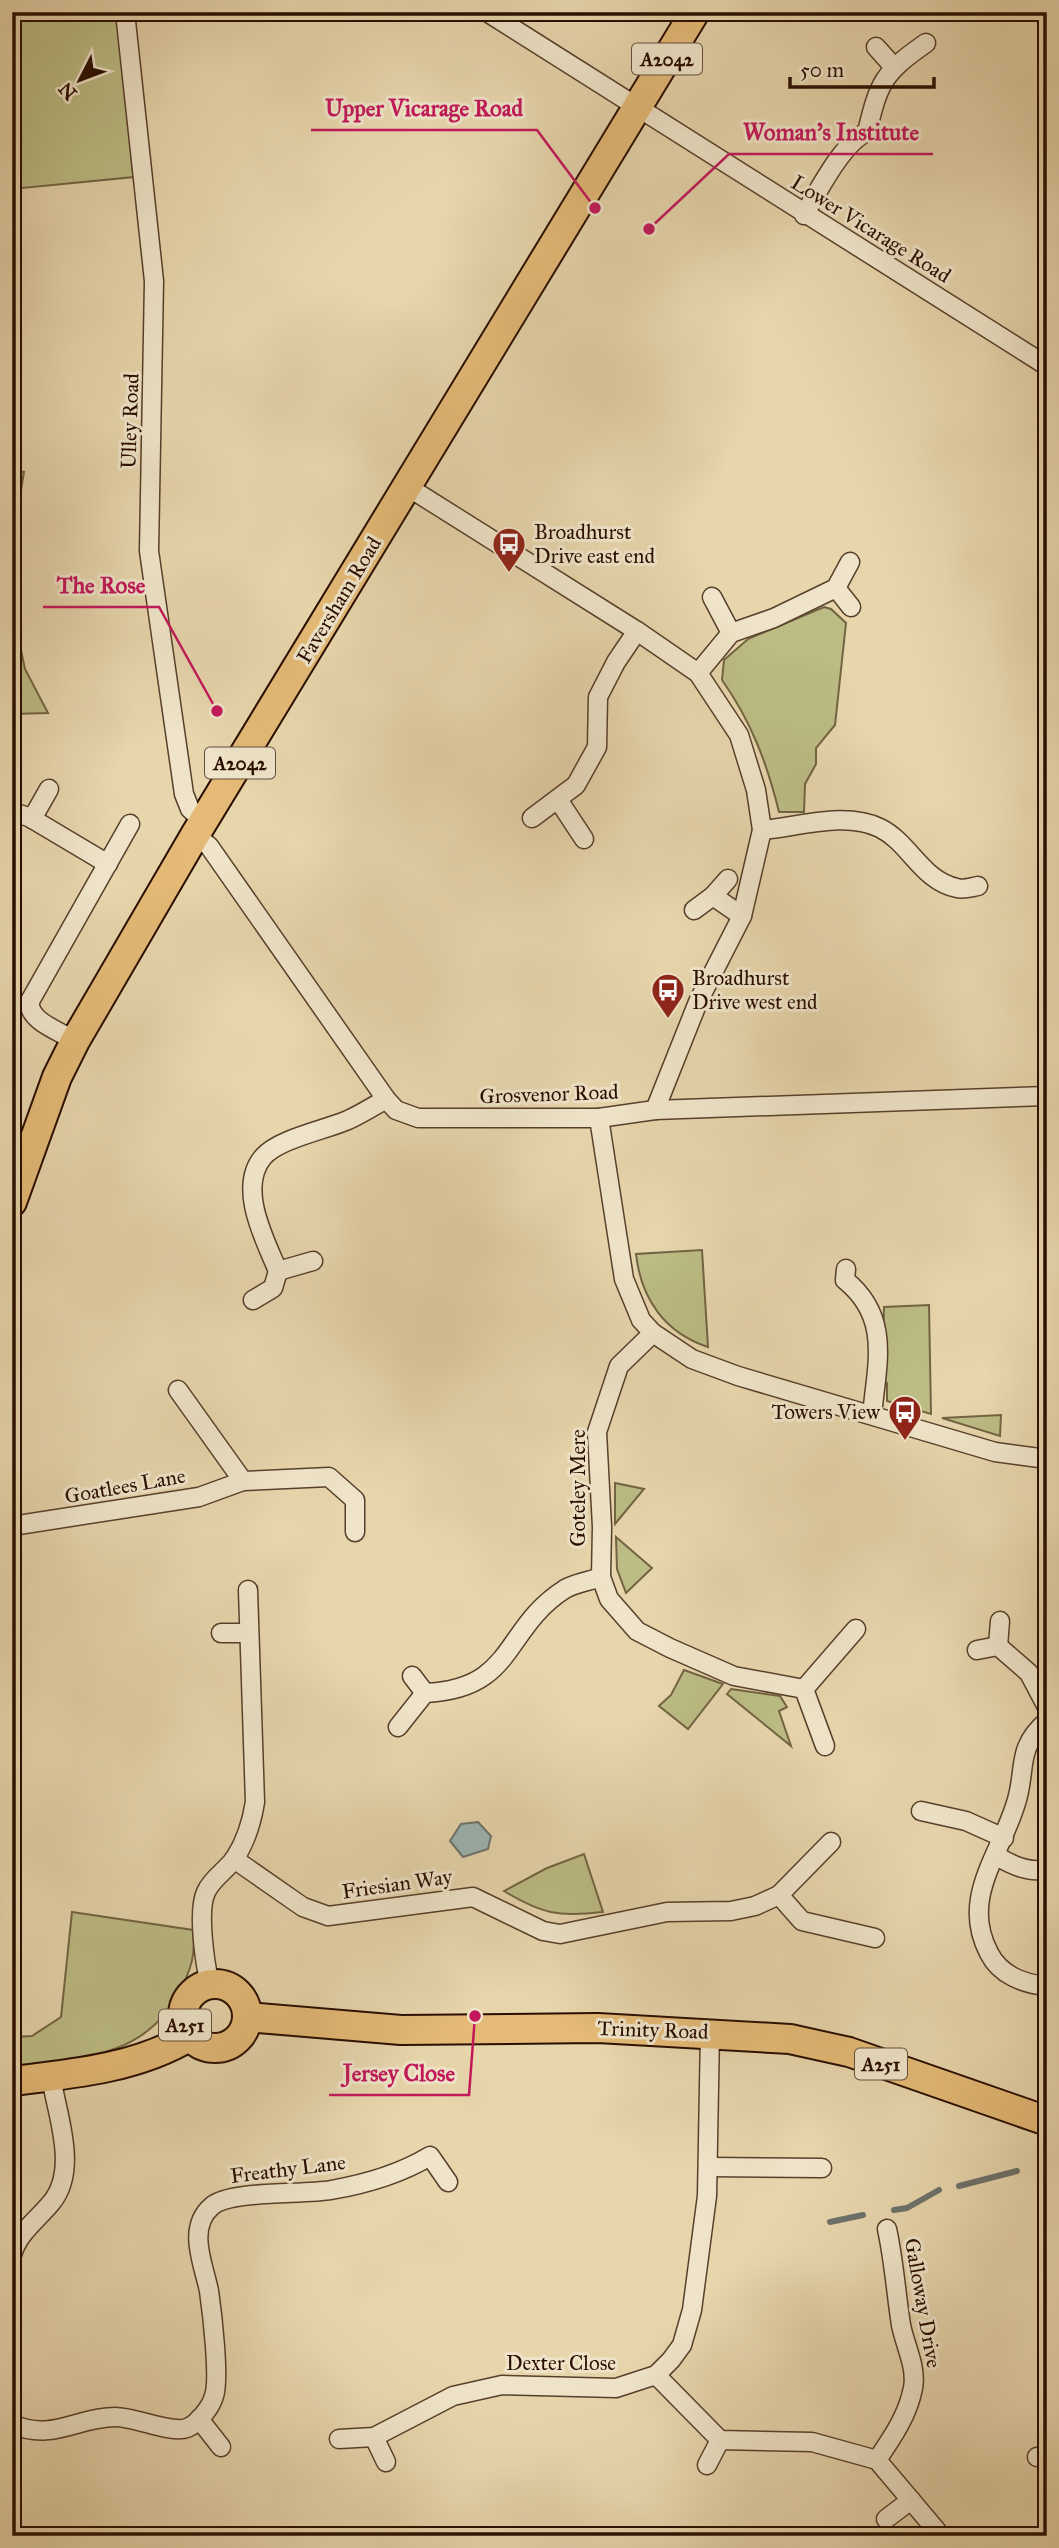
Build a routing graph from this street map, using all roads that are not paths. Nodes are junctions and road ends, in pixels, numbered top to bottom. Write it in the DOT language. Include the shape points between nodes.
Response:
graph roads {
  1 [pos="125,12"];
  2 [pos="487,12"];
  3 [pos="695,12"];
  4 [pos="926,43"];
  5 [pos="876,47"];
  6 [pos="893,66"];
  7 [pos="638,106"];
  8 [pos="804,215"];
  9 [pos="1047,366"];
  10 [pos="408,487"];
  11 [pos="850,562"];
  12 [pos="836,588"];
  13 [pos="712,597"];
  14 [pos="851,607"];
  15 [pos="638,631"];
  16 [pos="731,633"];
  17 [pos="698,673"];
  18 [pos="49,789"];
  19 [pos="559,801"];
  20 [pos="12,812"];
  21 [pos="532,818"];
  22 [pos="32,819"];
  23 [pos="130,824"];
  24 [pos="199,829"];
  25 [pos="762,831"];
  26 [pos="584,839"];
  27 [pos="108,864"];
  28 [pos="728,880"];
  29 [pos="978,886"];
  30 [pos="713,896"];
  31 [pos="694,910"];
  32 [pos="742,916"];
  33 [pos="75,1041"];
  34 [pos="1047,1096"];
  35 [pos="386,1100"];
  36 [pos="655,1110"];
  37 [pos="599,1118"];
  38 [pos="12,1202"];
  39 [pos="313,1261"];
  40 [pos="846,1269"];
  41 [pos="278,1271"];
  42 [pos="253,1300"];
  43 [pos="653,1333"];
  44 [pos="178,1390"];
  45 [pos="872,1415"];
  46 [pos="1047,1459"];
  47 [pos="243,1481"];
  48 [pos="12,1526"];
  49 [pos="355,1532"];
  50 [pos="601,1577"];
  51 [pos="248,1590"];
  52 [pos="1000,1621"];
  53 [pos="856,1629"];
  54 [pos="220,1633"];
  55 [pos="247,1633"];
  56 [pos="998,1646"];
  57 [pos="977,1650"];
  58 [pos="412,1676"];
  59 [pos="804,1689"];
  60 [pos="425,1693"];
  61 [pos="1047,1707"];
  62 [pos="1047,1721"];
  63 [pos="398,1727"];
  64 [pos="825,1746"];
  65 [pos="921,1811"];
  66 [pos="1004,1838"];
  67 [pos="831,1842"];
  68 [pos="997,1856"];
  69 [pos="234,1858"];
  70 [pos="1047,1869"];
  71 [pos="779,1895"];
  72 [pos="875,1938"];
  73 [pos="209,1985"];
  74 [pos="1047,1986"];
  75 [pos="247,2017"];
  76 [pos="710,2032"];
  77 [pos="190,2036"];
  78 [pos="51,2077"];
  79 [pos="12,2081"];
  80 [pos="1047,2121"];
  81 [pos="708,2167"];
  82 [pos="822,2168"];
  83 [pos="448,2182"];
  84 [pos="887,2229"];
  85 [pos="12,2255"];
  86 [pos="656,2375"];
  87 [pos="199,2420"];
  88 [pos="12,2424"];
  89 [pos="374,2437"];
  90 [pos="339,2439"];
  91 [pos="720,2440"];
  92 [pos="221,2447"];
  93 [pos="877,2460"];
  94 [pos="386,2462"];
  95 [pos="707,2465"];
  96 [pos="911,2500"];
  97 [pos="886,2519"];
  98 [pos="937,2531"];
  1 -- 24 [label="street, Ulley Road" via="154,281 151,573 184,794"];
  2 -- 7 [label="street, Lower Vicarage Road"];
  3 -- 7 [label="main road, Faversham Road / A2042"];
  4 -- 6 [label="street"];
  5 -- 6 [label="street"];
  6 -- 8 [label="street" via="880,89 867,132 858,136 838,162"];
  7 -- 8 [label="street, Lower Vicarage Road"];
  7 -- 10 [label="main road, Faversham Road / A2042"];
  8 -- 9 [label="street, Lower Vicarage Road"];
  10 -- 15 [label="street"];
  10 -- 24 [label="main road, Faversham Road / A2042"];
  11 -- 12 [label="street"];
  12 -- 14 [label="street"];
  12 -- 16 [label="street"];
  13 -- 16 [label="street"];
  15 -- 17 [label="street"];
  15 -- 19 [label="street" via="598,697 597,747 576,785"];
  16 -- 17 [label="street"];
  17 -- 25 [label="street" via="739,735 756,790"];
  18 -- 22 [label="street"];
  19 -- 21 [label="street"];
  19 -- 26 [label="street"];
  20 -- 22 [label="street"];
  22 -- 27 [label="street"];
  23 -- 27 [label="street"];
  24 -- 33 [label="main road, Faversham Road / A2042"];
  24 -- 35 [label="street, Grosvenor Road"];
  25 -- 29 [label="street" via="841,820 862,823 881,828 905,847 921,869 957,888"];
  25 -- 32 [label="street"];
  27 -- 33 [label="street" via="29,1004 33,1016"];
  28 -- 30 [label="street"];
  30 -- 31 [label="street"];
  30 -- 32 [label="street"];
  32 -- 36 [label="street" via="698,1002"];
  33 -- 38 [label="main road, Faversham Road / A2042" via="57,1077"];
  34 -- 36 [label="street, Grosvenor Road"];
  35 -- 37 [label="street, Grosvenor Road" via="396,1110 418,1118"];
  35 -- 41 [label="street" via="273,1149 260,1162 254,1197 257,1219"];
  36 -- 37 [label="street, Grosvenor Road"];
  37 -- 43 [label="street" via="624,1279 641,1320"];
  39 -- 41 [label="street"];
  40 -- 45 [label="street" via="845,1280 869,1304 877,1330"];
  41 -- 42 [label="street" via="272,1288"];
  43 -- 45 [label="street" via="711,1367"];
  43 -- 50 [label="street, Goteley Mere" via="619,1366 597,1432"];
  44 -- 47 [label="street"];
  45 -- 46 [label="street" via="995,1452"];
  47 -- 48 [label="street, Goatlees Lane" via="198,1497"];
  47 -- 49 [label="street, Goatlees Lane" via="329,1477 355,1500"];
  50 -- 59 [label="street, Goteley Mere" via="609,1599 637,1631 734,1676"];
  50 -- 60 [label="street" via="567,1588 546,1605 486,1676 447,1692"];
  51 -- 55 [label="street"];
  52 -- 56 [label="street"];
  53 -- 59 [label="street"];
  54 -- 55 [label="street"];
  55 -- 69 [label="street" via="256,1802"];
  56 -- 57 [label="street"];
  56 -- 61 [label="street" via="1029,1673"];
  58 -- 60 [label="street"];
  59 -- 64 [label="street"];
  60 -- 63 [label="street"];
  62 -- 66 [label="street" via="1028,1742 1017,1801"];
  65 -- 66 [label="street" via="966,1821"];
  66 -- 68 [label="street"];
  67 -- 71 [label="street, Friesian Way"];
  68 -- 70 [label="street" via="1038,1871"];
  68 -- 74 [label="street" via="976,1910 979,1935 995,1964 1024,1982"];
  69 -- 71 [label="street, Friesian Way" via="303,1907 328,1916 473,1897 543,1931 559,1934 667,1913 731,1911"];
  69 -- 73 [label="street" via="206,1892 202,1908"];
  71 -- 72 [label="street" via="802,1921"];
  73 -- 75 [label="main road, A251" via="236,1992"];
  73 -- 77 [label="main road, A251" via="185,2005 183,2016"];
  75 -- 76 [label="main road, Trinity Road / A251" via="401,2030"];
  75 -- 77 [label="main road, A251" via="241,2035 225,2046 206,2047"];
  76 -- 80 [label="main road, Trinity Road / A251" via="790,2039 849,2052"];
  76 -- 81 [label="street"];
  77 -- 78 [label="main road, A251" via="142,2058"];
  78 -- 79 [label="main road, A251"];
  78 -- 85 [label="street" via="65,2167 63,2183 15,2244"];
  81 -- 82 [label="street"];
  81 -- 86 [label="street" via="686,2333"];
  83 -- 87 [label="street, Freathy Lane" via="430,2155 387,2177 332,2190 229,2197 214,2205 199,2228 198,2242 217,2378 214,2398"];
  84 -- 93 [label="street, Galloway Drive" via="914,2381 902,2422"];
  86 -- 89 [label="street, Dexter Close" via="602,2390 502,2385 453,2396"];
  86 -- 91 [label="street"];
  87 -- 88 [label="street" via="177,2430 139,2418 112,2417 38,2432"];
  87 -- 92 [label="street"];
  89 -- 90 [label="street, Dexter Close"];
  89 -- 94 [label="street"];
  91 -- 93 [label="street" via="812,2442"];
  91 -- 95 [label="street"];
  93 -- 96 [label="street"];
  96 -- 97 [label="street"];
  96 -- 98 [label="street"];
}
